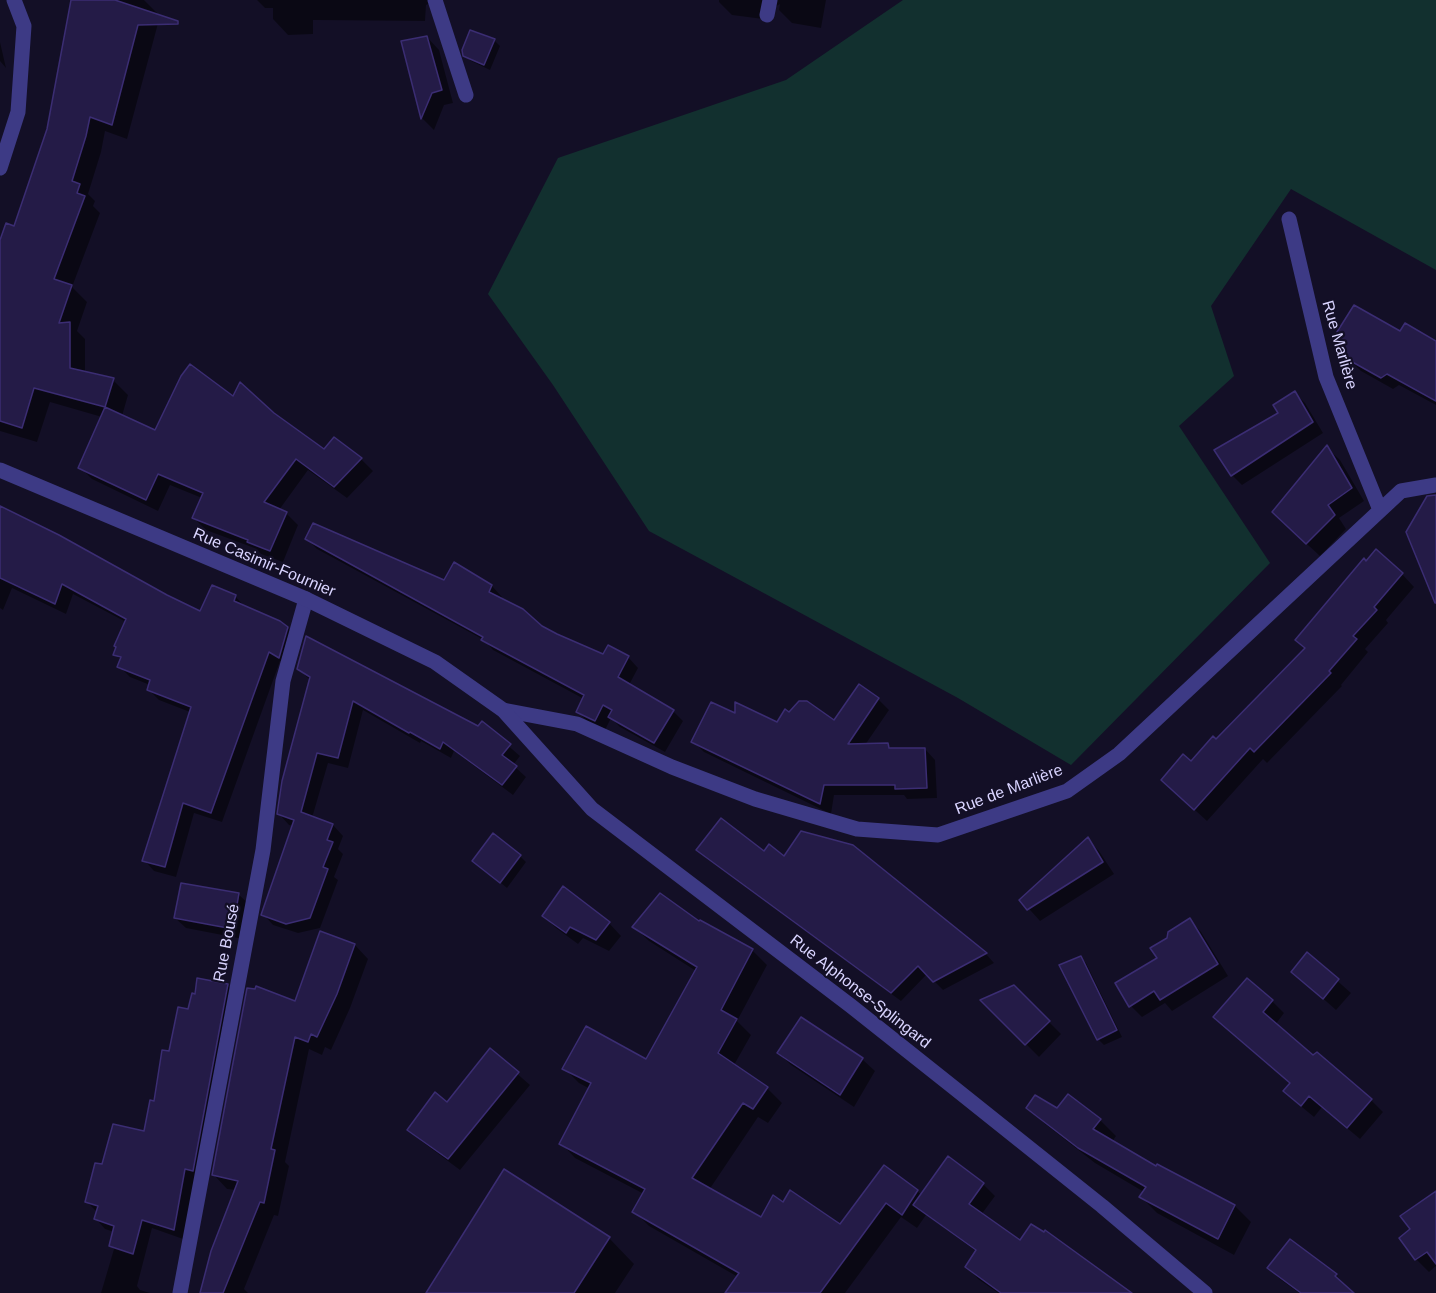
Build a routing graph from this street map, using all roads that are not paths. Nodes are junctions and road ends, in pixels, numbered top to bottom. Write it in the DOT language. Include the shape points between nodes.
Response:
graph roads {
  1 [pos="14,0"];
  2 [pos="435,0"];
  3 [pos="466,95"];
  4 [pos="0,168"];
  5 [pos="1289,219"];
  6 [pos="0,470"];
  7 [pos="1436,485"];
  8 [pos="1380,510"];
  9 [pos="306,599"];
  10 [pos="503,710"];
  11 [pos="180,1293"];
  12 [pos="1204,1293"];
  1 -- 4 [label="street" via="24,27 18,111"];
  2 -- 3 [label="street"];
  5 -- 8 [label="street, Rue Marlière" via="1326,377"];
  6 -- 9 [label="street, Rue Casimir-Fournier"];
  7 -- 8 [label="street, Rue de Marlière" via="1401,491"];
  8 -- 10 [label="street, Rue de Marlière" via="1119,754 1067,791 938,836 857,829 755,799 577,724"];
  9 -- 10 [label="street, Rue Casimir-Fournier" via="435,662"];
  9 -- 11 [label="street, Rue Bousé" via="283,681 263,850"];
  10 -- 12 [label="street, Rue Alphonse-Splingard" via="592,809 851,1006 1102,1206"];
}
